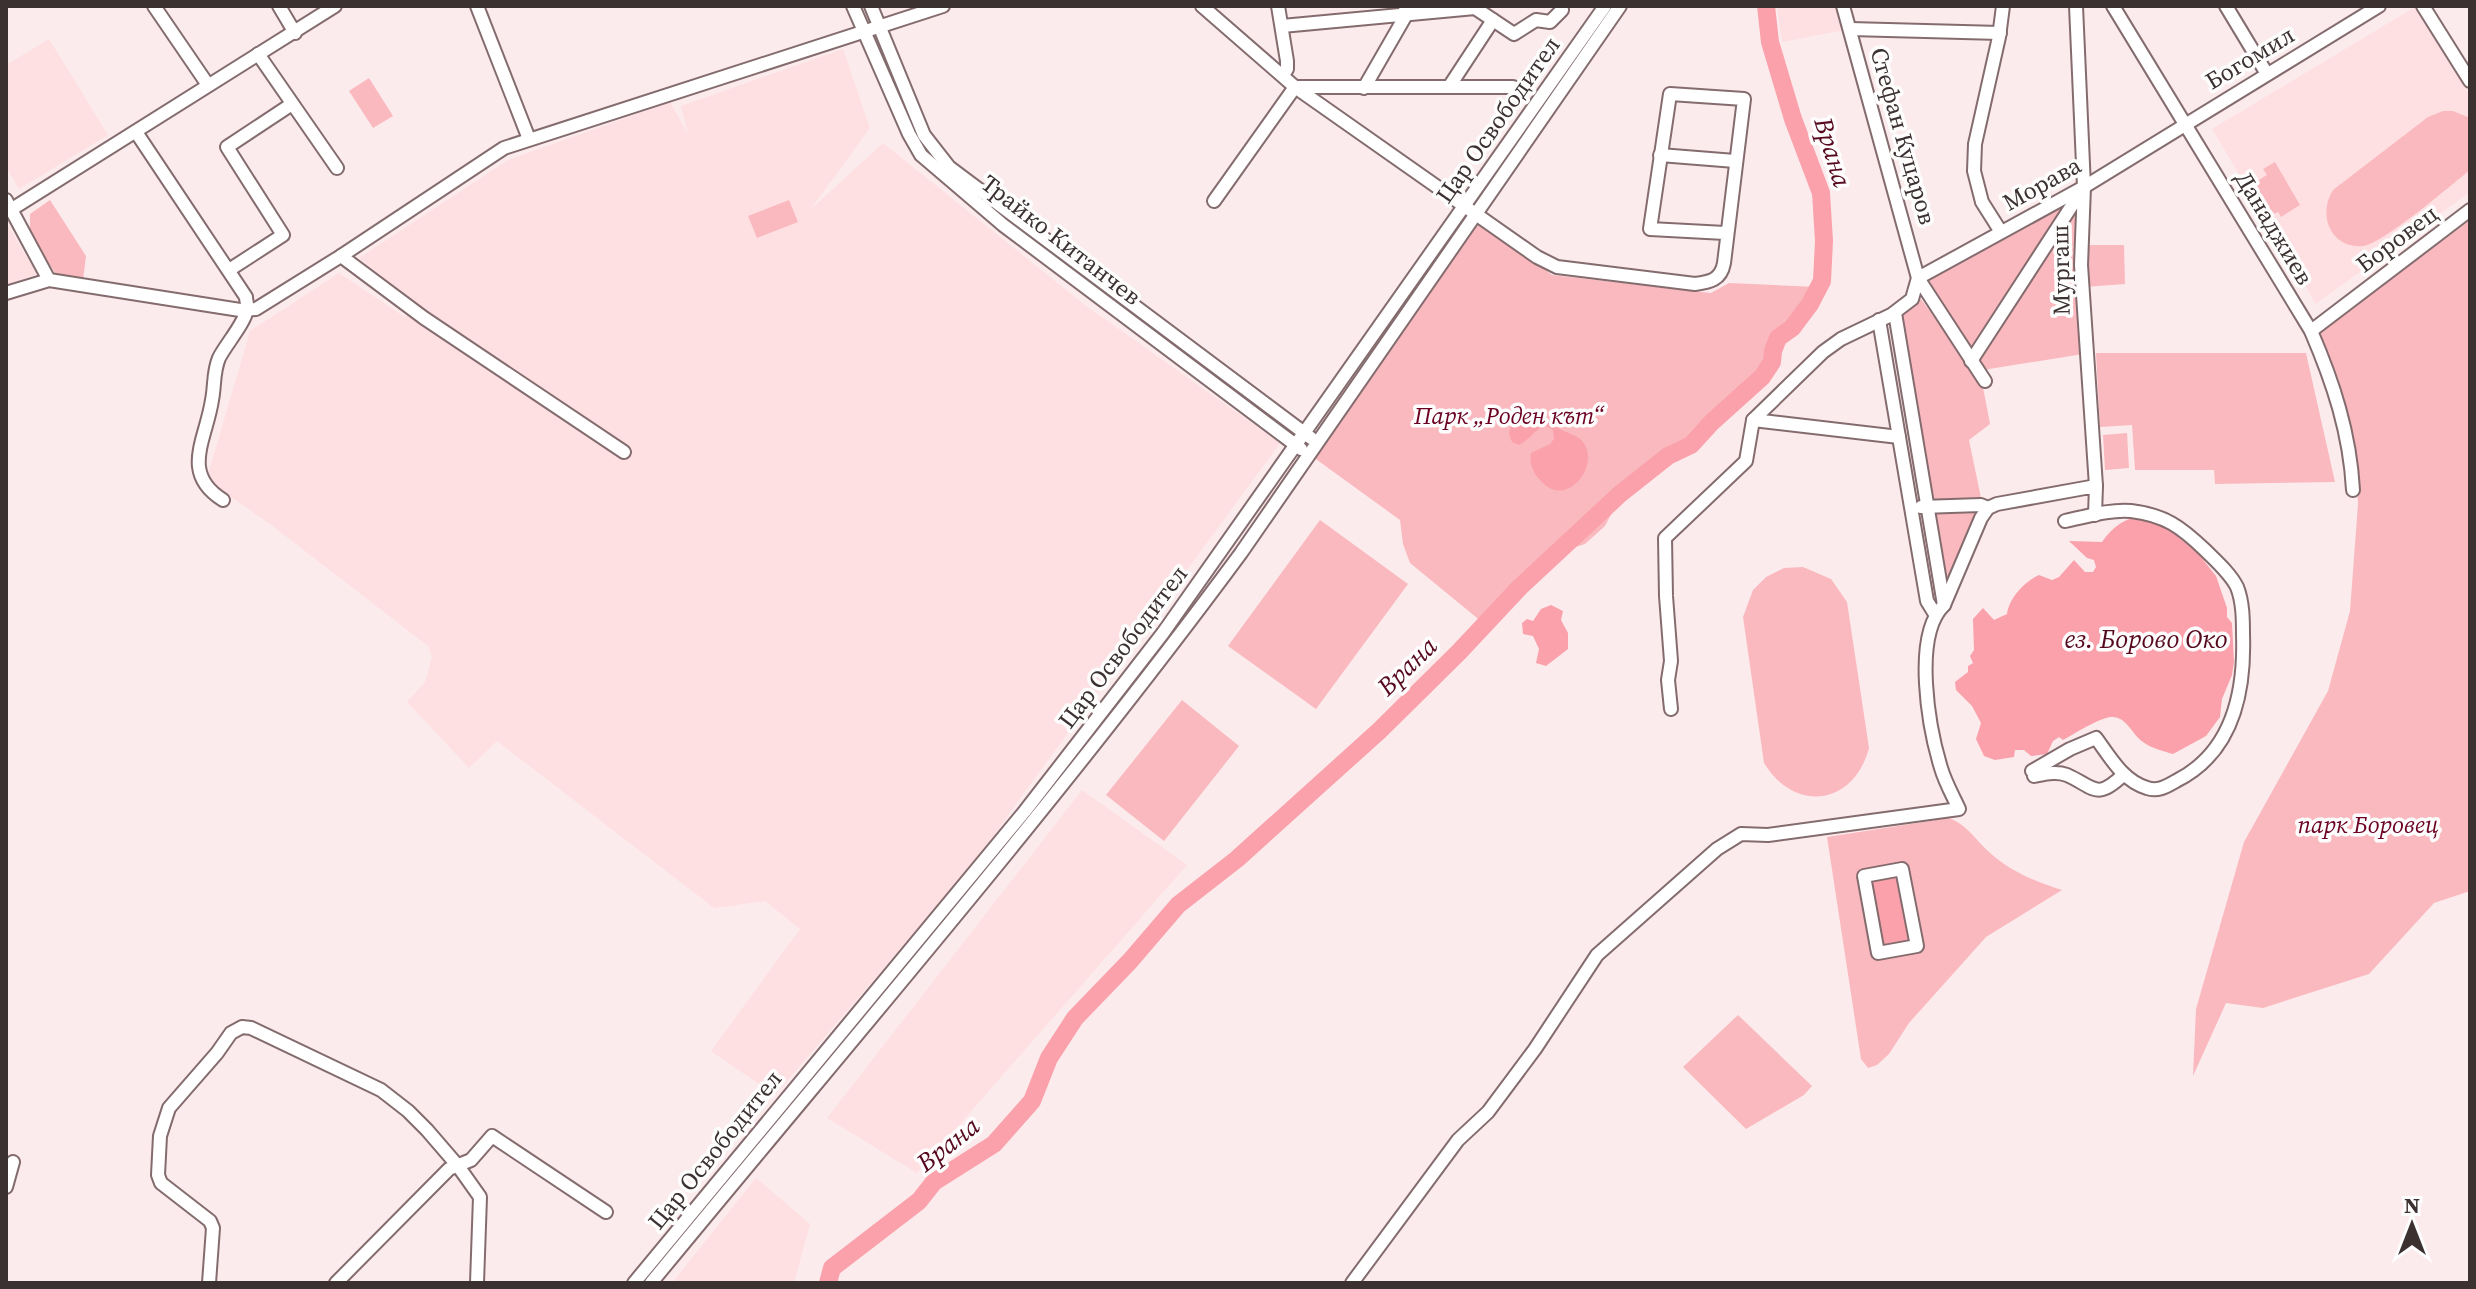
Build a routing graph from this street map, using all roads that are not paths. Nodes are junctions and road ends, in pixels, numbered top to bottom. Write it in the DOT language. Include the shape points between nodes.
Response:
graph roads {
  1 [pos="154,6"];
  2 [pos="279,6"];
  3 [pos="335,6"];
  4 [pos="477,6"];
  5 [pos="853,6"];
  6 [pos="871,6"];
  7 [pos="943,6"];
  8 [pos="1202,6"];
  9 [pos="1278,6"];
  10 [pos="1534,6"];
  11 [pos="1561,6"];
  12 [pos="1605,6"];
  13 [pos="1620,6"];
  14 [pos="1843,6"];
  15 [pos="2003,6"];
  16 [pos="2076,6"];
  17 [pos="2113,6"];
  18 [pos="2226,6"];
  19 [pos="2379,6"];
  20 [pos="2423,6"];
  21 [pos="1475,7"];
  22 [pos="1405,10"];
  23 [pos="1493,20"];
  24 [pos="1536,20"];
  25 [pos="1282,26"];
  26 [pos="880,28"];
  27 [pos="1850,29"];
  28 [pos="295,33"];
  29 [pos="863,33"];
  30 [pos="2000,33"];
  31 [pos="258,54"];
  32 [pos="2267,74"];
  33 [pos="1283,75"];
  34 [pos="2470,81"];
  35 [pos="208,85"];
  36 [pos="1295,87"];
  37 [pos="1449,87"];
  38 [pos="1513,87"];
  39 [pos="1364,88"];
  40 [pos="292,104"];
  41 [pos="2185,123"];
  42 [pos="136,132"];
  43 [pos="529,139"];
  44 [pos="1660,155"];
  45 [pos="1735,161"];
  46 [pos="337,168"];
  47 [pos="2084,187"];
  48 [pos="1214,201"];
  49 [pos="9,205"];
  50 [pos="1470,209"];
  51 [pos="2470,210"];
  52 [pos="2001,232"];
  53 [pos="1725,233"];
  54 [pos="341,256"];
  55 [pos="229,270"];
  56 [pos="1918,278"];
  57 [pos="49,280"];
  58 [pos="6,293"];
  59 [pos="247,310"];
  60 [pos="1895,313"];
  61 [pos="1879,320"];
  62 [pos="2311,331"];
  63 [pos="1898,337"];
  64 [pos="1883,342"];
  65 [pos="1971,361"];
  66 [pos="1985,381"];
  67 [pos="1909,402"];
  68 [pos="1893,404"];
  69 [pos="1753,420"];
  70 [pos="1305,434"];
  71 [pos="1899,441"];
  72 [pos="1317,442"];
  73 [pos="1915,442"];
  74 [pos="1296,446"];
  75 [pos="624,452"];
  76 [pos="1309,455"];
  77 [pos="2096,486"];
  78 [pos="2353,490"];
  79 [pos="223,500"];
  80 [pos="1925,506"];
  81 [pos="1988,508"];
  82 [pos="1910,509"];
  83 [pos="2095,515"];
  84 [pos="2065,521"];
  85 [pos="1940,605"];
  86 [pos="1671,709"];
  87 [pos="2123,775"];
  88 [pos="1864,876"];
  89 [pos="13,1162"];
  90 [pos="458,1166"];
  91 [pos="6,1187"];
  92 [pos="606,1212"];
  93 [pos="209,1283"];
  94 [pos="336,1283"];
  95 [pos="477,1283"];
  96 [pos="634,1283"];
  97 [pos="651,1283"];
  98 [pos="1352,1283"];
  1 -- 35 [label="street"];
  2 -- 28 [label="street"];
  3 -- 28 [label="street"];
  4 -- 43 [label="street"];
  5 -- 29 [label="street, Трайко Китанчев"];
  6 -- 26 [label="street, Трайко Китанчев"];
  7 -- 26 [label="street"];
  8 -- 33 [label="street"];
  9 -- 25 [label="street"];
  10 -- 24 [label="street"];
  11 -- 24 [label="street" via="1550,22"];
  12 -- 50 [label="street, Цар Освободител"];
  13 -- 50 [label="street, Цар Освободител"];
  14 -- 27 [label="street, Стефан Куцаров"];
  15 -- 30 [label="street"];
  16 -- 47 [label="street, Мургаш"];
  17 -- 41 [label="street, Данаджиев"];
  18 -- 32 [label="street"];
  19 -- 32 [label="street, Богомил"];
  20 -- 34 [label="street"];
  21 -- 22 [label="street"];
  21 -- 23 [label="street"];
  22 -- 25 [label="street"];
  22 -- 39 [label="street"];
  23 -- 24 [label="street" via="1514,34"];
  23 -- 37 [label="street"];
  25 -- 33 [label="street" via="1287,61"];
  26 -- 29 [label="street"];
  26 -- 70 [label="street, Трайко Китанчев" via="924,135 949,167"];
  27 -- 30 [label="street"];
  27 -- 56 [label="street, Стефан Куцаров"];
  28 -- 31 [label="street"];
  29 -- 43 [label="street"];
  29 -- 74 [label="street, Трайко Китанчев" via="909,134 940,174"];
  30 -- 52 [label="street" via="1975,144 1974,171 1982,202"];
  31 -- 35 [label="street"];
  31 -- 40 [label="street"];
  32 -- 41 [label="street, Богомил"];
  33 -- 36 [label="street"];
  35 -- 42 [label="street"];
  36 -- 39 [label="street"];
  36 -- 48 [label="street"];
  36 -- 50 [label="street"];
  37 -- 38 [label="street"];
  37 -- 39 [label="street"];
  40 -- 46 [label="street"];
  40 -- 55 [label="street" via="227,147 283,235"];
  41 -- 47 [label="street, Морава"];
  41 -- 62 [label="street, Данаджиев"];
  42 -- 49 [label="street"];
  42 -- 55 [label="street"];
  43 -- 54 [label="street" via="486,157"];
  44 -- 45 [label="street"];
  44 -- 45 [label="street" via="1670,94 1744,99"];
  44 -- 53 [label="street" via="1650,229"];
  45 -- 53 [label="street"];
  47 -- 52 [label="street, Морава"];
  47 -- 65 [label="street"];
  47 -- 77 [label="street, Мургаш" via="2081,265"];
  49 -- 57 [label="street"];
  50 -- 53 [label="street" via="1557,267 1695,284 1722,272"];
  50 -- 70 [label="street, Цар Освободител"];
  50 -- 72 [label="street, Цар Освободител"];
  51 -- 62 [label="street, Боровец"];
  52 -- 56 [label="street, Морава"];
  54 -- 59 [label="street" via="262,306"];
  54 -- 75 [label="street"];
  55 -- 59 [label="street" via="246,297"];
  56 -- 60 [label="street" via="1912,299"];
  56 -- 65 [label="street, Стефан Куцаров"];
  57 -- 58 [label="street"];
  57 -- 59 [label="street"];
  59 -- 79 [label="street" via="214,370 197,469 210,492"];
  60 -- 61 [label="street"];
  60 -- 63 [label="street"];
  61 -- 64 [label="street"];
  61 -- 69 [label="street" via="1823,352"];
  62 -- 78 [label="street, Данаджиев" via="2336,393"];
  63 -- 64 [label="street"];
  63 -- 67 [label="street"];
  64 -- 68 [label="street"];
  65 -- 66 [label="street, Стефан Куцаров"];
  67 -- 68 [label="street"];
  67 -- 73 [label="street"];
  68 -- 71 [label="street"];
  69 -- 71 [label="street"];
  69 -- 86 [label="street" via="1746,461 1665,538"];
  70 -- 72 [label="street, Трайко Китанчев"];
  70 -- 74 [label="street, Цар Освободител"];
  71 -- 73 [label="street"];
  71 -- 82 [label="street"];
  72 -- 76 [label="street, Цар Освободител"];
  73 -- 80 [label="street"];
  74 -- 76 [label="street, Трайко Китанчев"];
  74 -- 96 [label="street, Цар Освободител" via="1163,633 1034,799"];
  76 -- 97 [label="street, Цар Освободител" via="1177,639 1006,858"];
  77 -- 81 [label="street"];
  77 -- 83 [label="street, Мургаш"];
  80 -- 81 [label="street"];
  80 -- 82 [label="street"];
  80 -- 85 [label="street"];
  81 -- 85 [label="street"];
  82 -- 85 [label="street" via="1927,601"];
  83 -- 84 [label="street"];
  83 -- 87 [label="street" via="2128,511 2172,522 2227,573 2243,612 2239,700 2211,757 2190,775 2160,789 2148,789"];
  85 -- 98 [label="street" via="1924,656 1926,693 1941,770 1959,809 1768,835 1741,834 1717,849 1597,955 1497,1100 1458,1140"];
  87 -- 87 [label="street" via="2110,788 2090,790 2065,775 2033,774 2096,738"];
  88 -- 88 [label="street" via="1902,869 1917,946 1878,953"];
  89 -- 91 [label="street"];
  90 -- 92 [label="street" via="471,1160 486,1140 497,1137"];
  90 -- 93 [label="street" via="408,1111 381,1090 251,1028 236,1028 169,1108 160,1136 161,1183 213,1228"];
  90 -- 94 [label="street" via="449,1169"];
  90 -- 95 [label="street" via="481,1204"];
}
